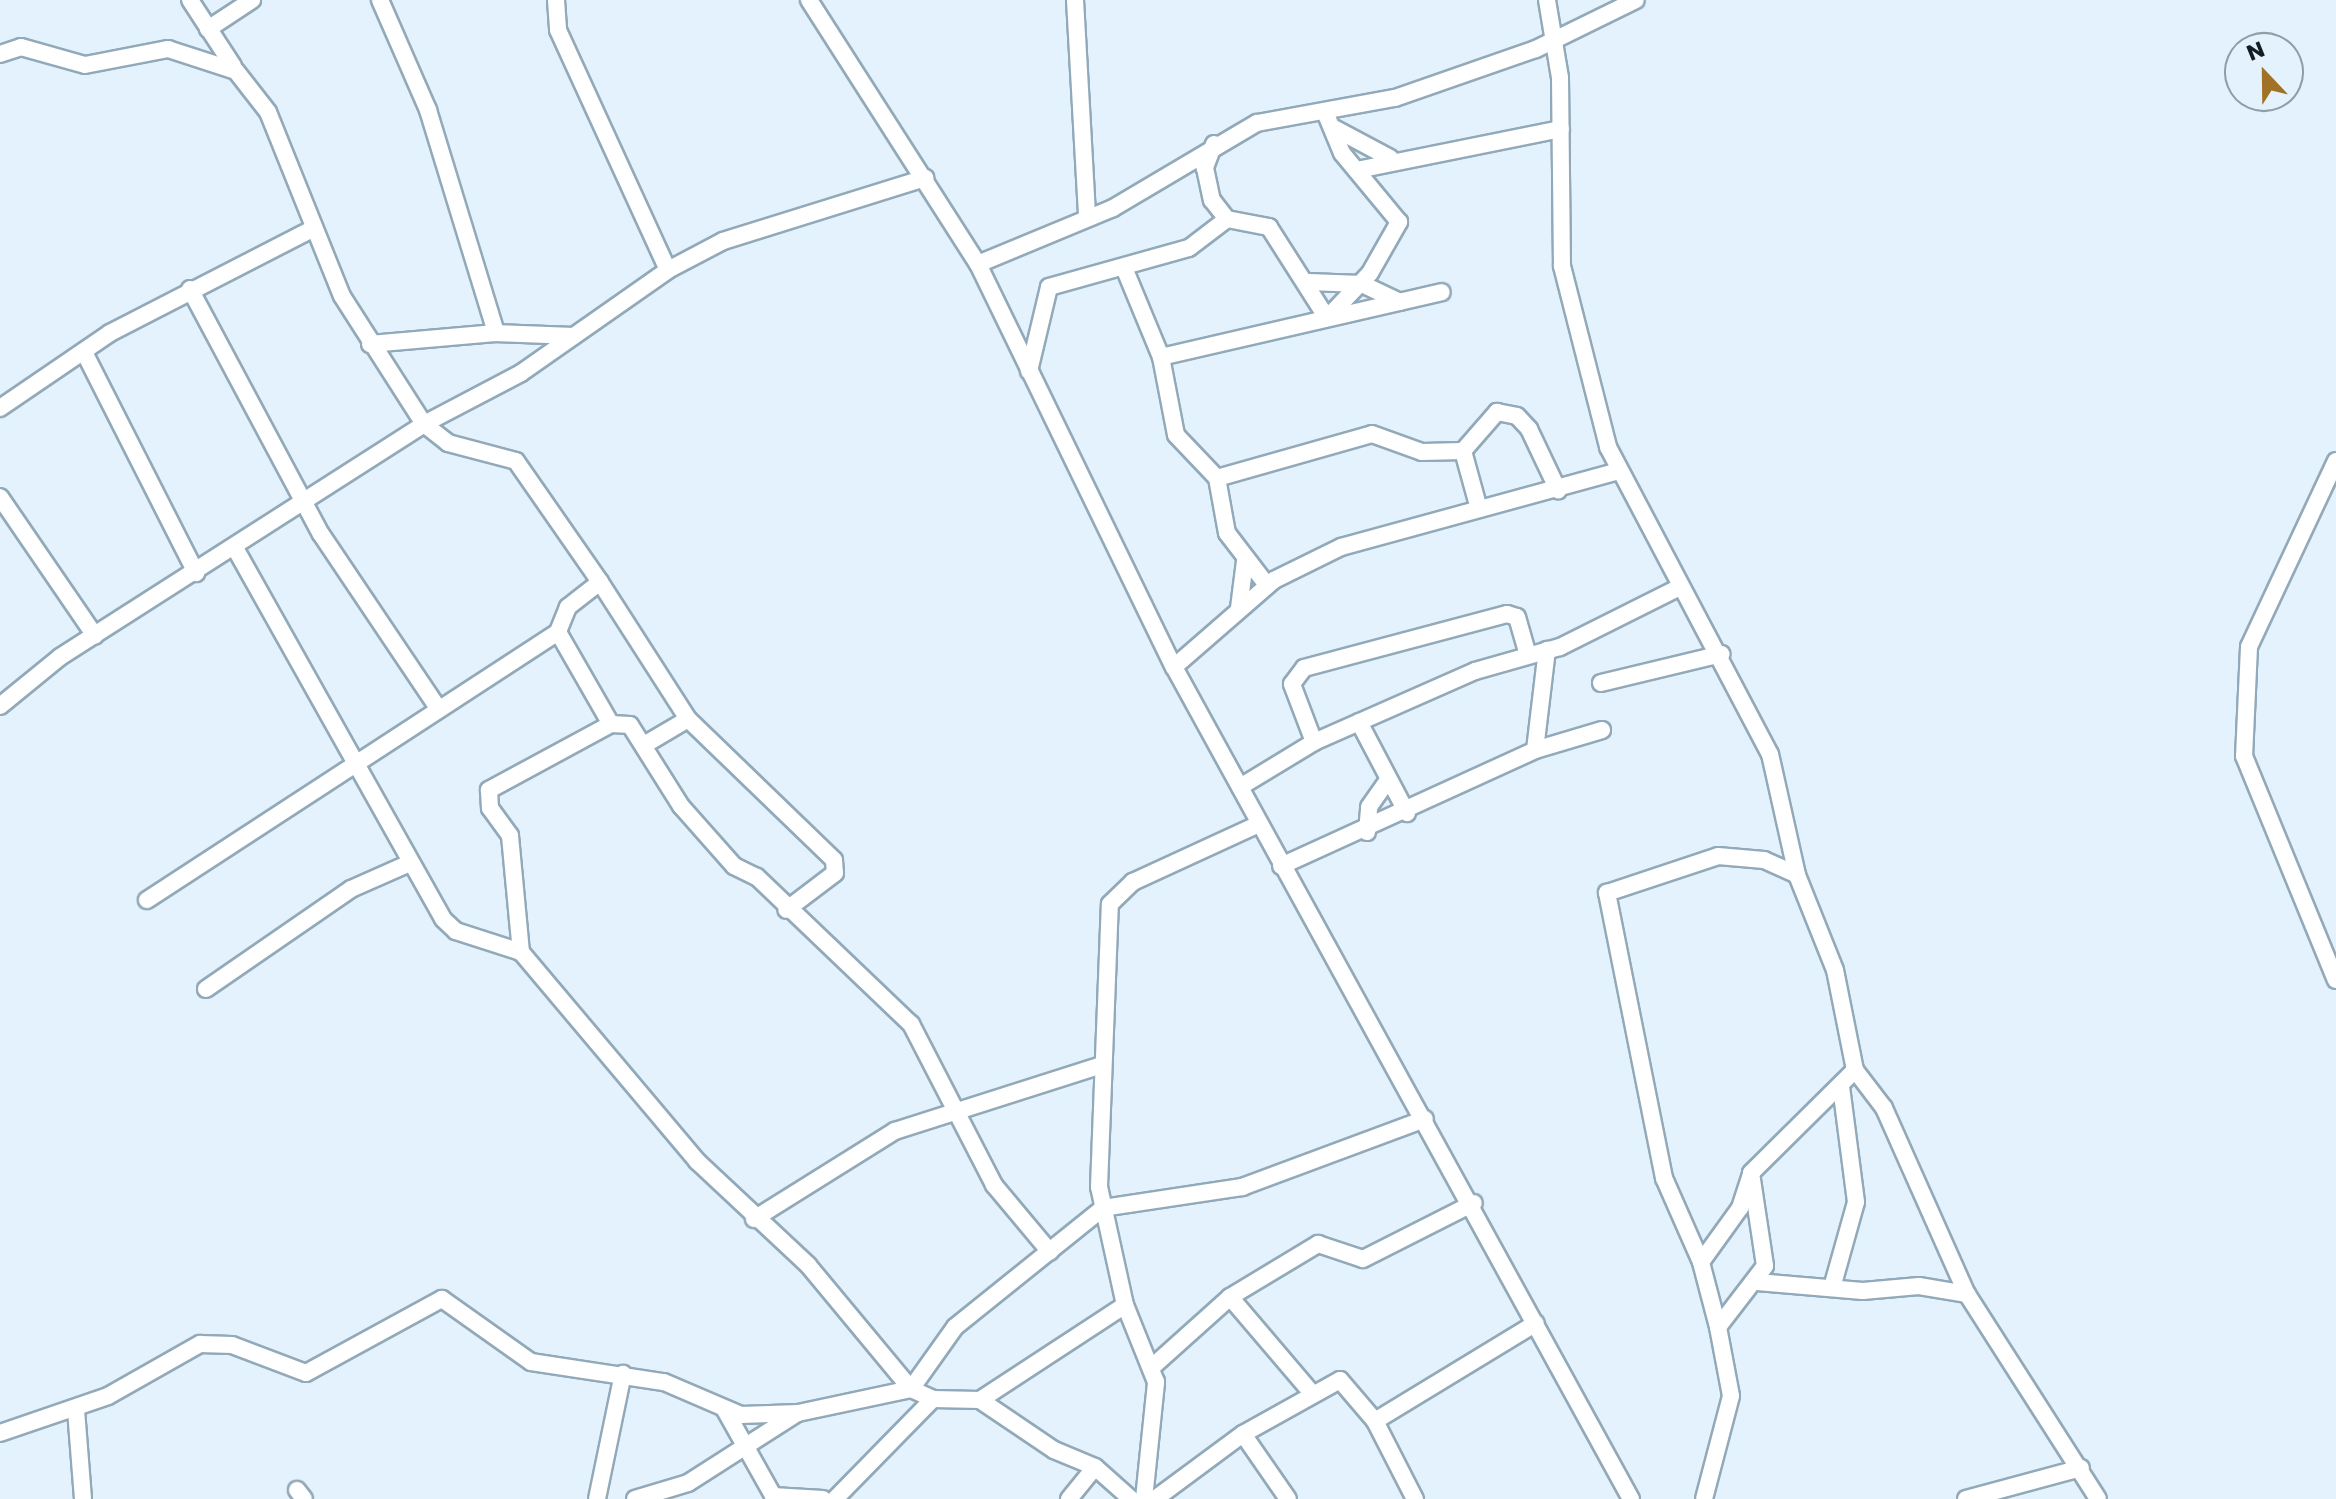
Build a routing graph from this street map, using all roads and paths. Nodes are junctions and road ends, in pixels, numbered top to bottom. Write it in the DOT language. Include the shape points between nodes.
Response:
graph roads {
  1 [pos="190,0"];
  2 [pos="252,0"];
  3 [pos="380,0"];
  4 [pos="556,0"];
  5 [pos="809,0"];
  6 [pos="1075,0"];
  7 [pos="1547,0"];
  8 [pos="1636,0"];
  9 [pos="208,29"];
  10 [pos="1552,41"];
  11 [pos="0,54"];
  12 [pos="236,71"];
  13 [pos="1328,120"];
  14 [pos="1561,129"];
  15 [pos="1214,144"];
  16 [pos="1390,158"];
  17 [pos="1357,170"];
  18 [pos="925,178"];
  19 [pos="1087,218"];
  20 [pos="1227,219"];
  21 [pos="314,228"];
  22 [pos="978,264"];
  23 [pos="668,270"];
  24 [pos="1125,270"];
  25 [pos="1308,282"];
  26 [pos="1362,284"];
  27 [pos="190,289"];
  28 [pos="1442,292"];
  29 [pos="1400,302"];
  30 [pos="1327,318"];
  31 [pos="496,333"];
  32 [pos="573,336"];
  33 [pos="370,344"];
  34 [pos="84,352"];
  35 [pos="1161,357"];
  36 [pos="1029,371"];
  37 [pos="3,402"];
  38 [pos="424,424"];
  39 [pos="1463,451"];
  40 [pos="2336,461"];
  41 [pos="1618,471"];
  42 [pos="1217,478"];
  43 [pos="1558,490"];
  44 [pos="0,497"];
  45 [pos="306,504"];
  46 [pos="1479,509"];
  47 [pos="235,548"];
  48 [pos="1245,561"];
  49 [pos="196,573"];
  50 [pos="600,582"];
  51 [pos="1267,585"];
  52 [pos="1678,588"];
  53 [pos="1239,608"];
  54 [pos="558,632"];
  55 [pos="95,636"];
  56 [pos="1547,650"];
  57 [pos="1527,652"];
  58 [pos="1722,654"];
  59 [pos="1174,667"];
  60 [pos="1601,683"];
  61 [pos="0,706"];
  62 [pos="438,708"];
  63 [pos="688,719"];
  64 [pos="1359,722"];
  65 [pos="611,724"];
  66 [pos="1602,730"];
  67 [pos="1314,742"];
  68 [pos="644,745"];
  69 [pos="1535,750"];
  70 [pos="357,760"];
  71 [pos="1388,780"];
  72 [pos="1240,787"];
  73 [pos="1407,813"];
  74 [pos="1259,824"];
  75 [pos="1367,832"];
  76 [pos="410,863"];
  77 [pos="1281,866"];
  78 [pos="1797,875"];
  79 [pos="147,900"];
  80 [pos="786,910"];
  81 [pos="521,952"];
  82 [pos="2336,980"];
  83 [pos="206,989"];
  84 [pos="1102,1065"];
  85 [pos="1855,1070"];
  86 [pos="1841,1086"];
  87 [pos="954,1109"];
  88 [pos="1425,1119"];
  89 [pos="1751,1173"];
  90 [pos="1474,1203"];
  91 [pos="1103,1208"];
  92 [pos="754,1219"];
  93 [pos="1050,1252"];
  94 [pos="1701,1262"];
  95 [pos="1757,1282"];
  96 [pos="1833,1284"];
  97 [pos="1967,1294"];
  98 [pos="1230,1297"];
  99 [pos="1125,1305"];
  100 [pos="1536,1323"];
  101 [pos="1718,1327"];
  102 [pos="1151,1368"];
  103 [pos="623,1374"];
  104 [pos="911,1389"];
  105 [pos="1310,1391"];
  106 [pos="933,1399"];
  107 [pos="980,1400"];
  108 [pos="76,1410"];
  109 [pos="725,1410"];
  110 [pos="798,1413"];
  111 [pos="1375,1421"];
  112 [pos="0,1433"];
  113 [pos="1243,1434"];
  114 [pos="744,1450"];
  115 [pos="1095,1467"];
  116 [pos="2081,1468"];
  117 [pos="774,1498"];
  118 [pos="83,1499"];
  119 [pos="597,1499"];
  120 [pos="635,1499"];
  121 [pos="823,1499"];
  122 [pos="835,1499"];
  123 [pos="1069,1499"];
  124 [pos="1131,1499"];
  125 [pos="1144,1499"];
  126 [pos="1155,1499"];
  127 [pos="1288,1499"];
  128 [pos="1415,1499"];
  129 [pos="1631,1499"];
  130 [pos="1704,1499"];
  131 [pos="1966,1499"];
  132 [pos="2098,1499"];
  1 -- 9 [label="street"];
  2 -- 9 [label="street"];
  3 -- 31 [label="street" via="428,110"];
  4 -- 23 [label="street" via="558,30"];
  5 -- 18 [label="street"];
  6 -- 19 [label="street"];
  7 -- 10 [label="street"];
  8 -- 10 [label="street"];
  9 -- 12 [label="street"];
  10 -- 13 [label="street"];
  10 -- 14 [label="street"];
  11 -- 12 [label="street" via="21,47 85,65 186,50"];
  12 -- 21 [label="street" via="268,112"];
  13 -- 15 [label="street" via="1257,123"];
  13 -- 16 [label="street"];
  13 -- 17 [label="street"];
  14 -- 16 [label="street"];
  14 -- 41 [label="street" via="1562,266"];
  15 -- 19 [label="street"];
  15 -- 20 [label="street" via="1205,156 1206,185"];
  16 -- 17 [label="street"];
  17 -- 26 [label="street" via="1399,222"];
  18 -- 22 [label="street"];
  18 -- 23 [label="street" via="723,241"];
  19 -- 22 [label="street"];
  20 -- 24 [label="street" via="1189,248"];
  20 -- 25 [label="street" via="1269,227"];
  21 -- 27 [label="street"];
  21 -- 33 [label="street"];
  22 -- 36 [label="street"];
  23 -- 32 [label="street"];
  24 -- 35 [label="street"];
  24 -- 36 [label="street" via="1042,294"];
  25 -- 26 [label="street"];
  25 -- 30 [label="street"];
  26 -- 29 [label="street"];
  26 -- 30 [label="street"];
  27 -- 34 [label="street"];
  27 -- 45 [label="street"];
  28 -- 29 [label="street"];
  29 -- 30 [label="street"];
  30 -- 35 [label="street"];
  31 -- 32 [label="street"];
  31 -- 33 [label="street"];
  32 -- 38 [label="street"];
  33 -- 38 [label="street"];
  34 -- 37 [label="street"];
  34 -- 49 [label="street"];
  35 -- 42 [label="street" via="1176,435"];
  36 -- 59 [label="street"];
  38 -- 45 [label="street"];
  38 -- 50 [label="street" via="448,443 516,461"];
  39 -- 42 [label="street" via="1422,452 1372,434"];
  39 -- 43 [label="street" via="1485,418 1517,416 1545,455"];
  39 -- 46 [label="street"];
  40 -- 82 [label="street" via="2249,647 2244,756"];
  41 -- 43 [label="street"];
  41 -- 52 [label="street" via="1642,505"];
  42 -- 48 [label="street" via="1227,533"];
  43 -- 46 [label="street"];
  44 -- 55 [label="street"];
  45 -- 47 [label="street"];
  45 -- 62 [label="street"];
  46 -- 51 [label="street" via="1341,547"];
  47 -- 49 [label="street"];
  47 -- 70 [label="street"];
  48 -- 51 [label="street"];
  48 -- 53 [label="street"];
  49 -- 55 [label="street"];
  50 -- 54 [label="street" via="568,607"];
  50 -- 63 [label="street"];
  51 -- 53 [label="street"];
  52 -- 56 [label="street"];
  52 -- 58 [label="street"];
  53 -- 59 [label="street"];
  54 -- 62 [label="street"];
  54 -- 65 [label="street"];
  55 -- 61 [label="street"];
  56 -- 57 [label="street"];
  56 -- 69 [label="street"];
  57 -- 64 [label="street"];
  57 -- 67 [label="street" via="1517,617 1507,614 1304,668 1292,684"];
  58 -- 60 [label="street"];
  58 -- 78 [label="street" via="1779,777"];
  59 -- 72 [label="street"];
  62 -- 70 [label="street"];
  63 -- 68 [label="street"];
  63 -- 80 [label="street" via="834,860 835,873"];
  64 -- 67 [label="street"];
  64 -- 71 [label="street"];
  65 -- 68 [label="street" via="630,725"];
  65 -- 81 [label="street" via="489,790 490,808 510,836"];
  66 -- 69 [label="street"];
  67 -- 72 [label="street"];
  68 -- 80 [label="street" via="689,815"];
  69 -- 73 [label="street"];
  70 -- 76 [label="street"];
  70 -- 79 [label="street"];
  71 -- 73 [label="street"];
  71 -- 75 [label="street" via="1369,807"];
  72 -- 74 [label="street"];
  73 -- 75 [label="street"];
  74 -- 77 [label="street"];
  74 -- 84 [label="street" via="1118,890 1107,929"];
  75 -- 77 [label="street"];
  76 -- 81 [label="street" via="456,931"];
  76 -- 83 [label="street" via="351,889"];
  77 -- 88 [label="street"];
  78 -- 85 [label="street" via="1835,970"];
  78 -- 94 [label="street" via="1764,860 1718,856 1607,893 1664,1178"];
  80 -- 87 [label="street" via="872,979 911,1024"];
  81 -- 92 [label="street"];
  84 -- 87 [label="street"];
  84 -- 91 [label="street"];
  85 -- 86 [label="street"];
  85 -- 97 [label="street" via="1884,1108"];
  86 -- 89 [label="street"];
  86 -- 96 [label="street" via="1856,1202"];
  87 -- 92 [label="street" via="859,1150"];
  87 -- 93 [label="street" via="994,1185"];
  88 -- 90 [label="street"];
  88 -- 91 [label="street" via="1242,1187"];
  89 -- 94 [label="street" via="1740,1208"];
  89 -- 95 [label="street" via="1766,1249"];
  90 -- 98 [label="street" via="1363,1259 1318,1244"];
  90 -- 100 [label="street"];
  91 -- 93 [label="street"];
  91 -- 99 [label="street"];
  92 -- 104 [label="street" via="808,1265"];
  93 -- 104 [label="street" via="955,1327"];
  94 -- 101 [label="street"];
  95 -- 96 [label="street"];
  95 -- 101 [label="street"];
  96 -- 97 [label="street"];
  97 -- 116 [label="street"];
  98 -- 102 [label="street"];
  98 -- 105 [label="street"];
  99 -- 102 [label="street"];
  99 -- 107 [label="street"];
  100 -- 111 [label="street"];
  100 -- 129 [label="street"];
  101 -- 130 [label="street" via="1731,1396"];
  102 -- 125 [label="street" via="1157,1396"];
  103 -- 108 [label="street" via="531,1362 442,1299 318,1370 296,1373 232,1345 200,1344"];
  103 -- 109 [label="street" via="698,1392"];
  103 -- 119 [label="street"];
  104 -- 106 [label="street"];
  104 -- 110 [label="street"];
  105 -- 111 [label="street" via="1328,1380 1349,1383"];
  105 -- 113 [label="street"];
  106 -- 107 [label="street"];
  106 -- 122 [label="street"];
  107 -- 115 [label="street" via="1054,1450"];
  108 -- 112 [label="street"];
  108 -- 118 [label="street"];
  109 -- 110 [label="street"];
  109 -- 114 [label="street"];
  110 -- 114 [label="street"];
  111 -- 128 [label="street"];
  113 -- 126 [label="street"];
  113 -- 127 [label="street"];
  114 -- 117 [label="street"];
  114 -- 120 [label="street" via="688,1483"];
  115 -- 123 [label="street"];
  115 -- 124 [label="street"];
  116 -- 131 [label="street"];
  116 -- 132 [label="street"];
  117 -- 121 [label="street"];
}
